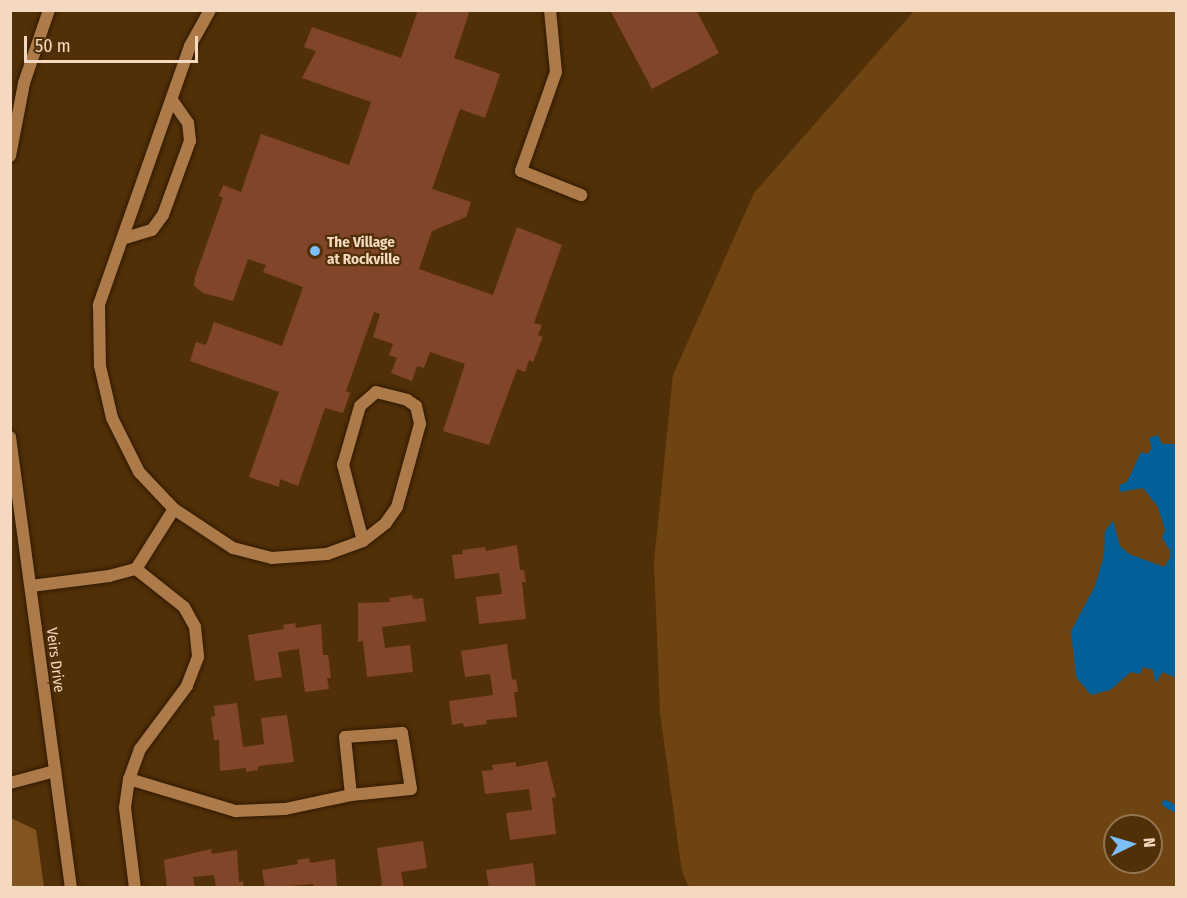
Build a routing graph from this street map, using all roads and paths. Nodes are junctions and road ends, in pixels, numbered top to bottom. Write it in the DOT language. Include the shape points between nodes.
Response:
graph roads {
  1 [pos="49,10"];
  2 [pos="210,10"];
  3 [pos="550,10"];
  4 [pos="171,99"];
  5 [pos="10,156"];
  6 [pos="581,195"];
  7 [pos="122,239"];
  8 [pos="10,437"];
  9 [pos="174,509"];
  10 [pos="363,541"];
  11 [pos="136,568"];
  12 [pos="31,586"];
  13 [pos="55,771"];
  14 [pos="129,779"];
  15 [pos="10,783"];
  16 [pos="351,795"];
  17 [pos="71,888"];
  18 [pos="135,888"];
  1 -- 5 [label="street" via="24,83"];
  2 -- 4 [label="street" via="190,46"];
  3 -- 6 [label="street" via="556,72 521,171"];
  4 -- 7 [label="street"];
  4 -- 7 [label="street" via="188,123 190,141 163,214 152,230"];
  7 -- 9 [label="street" via="99,305 100,366 112,418 139,472"];
  8 -- 12 [label="street, Veirs Drive"];
  9 -- 10 [label="street" via="233,548 272,558 327,554"];
  9 -- 11 [label="street"];
  10 -- 10 [label="street" via="386,523 397,507 419,436 416,406 386,393 366,397 360,406 343,465"];
  11 -- 12 [label="street" via="109,576"];
  11 -- 14 [label="street" via="184,607 195,627 198,657 187,686 140,749"];
  12 -- 13 [label="street, Veirs Drive"];
  13 -- 15 [label="street"];
  13 -- 17 [label="street, Veirs Drive"];
  14 -- 16 [label="street" via="236,811 285,809"];
  14 -- 18 [label="street" via="125,808"];
  16 -- 16 [label="street" via="411,789 402,733 345,737"];
}
